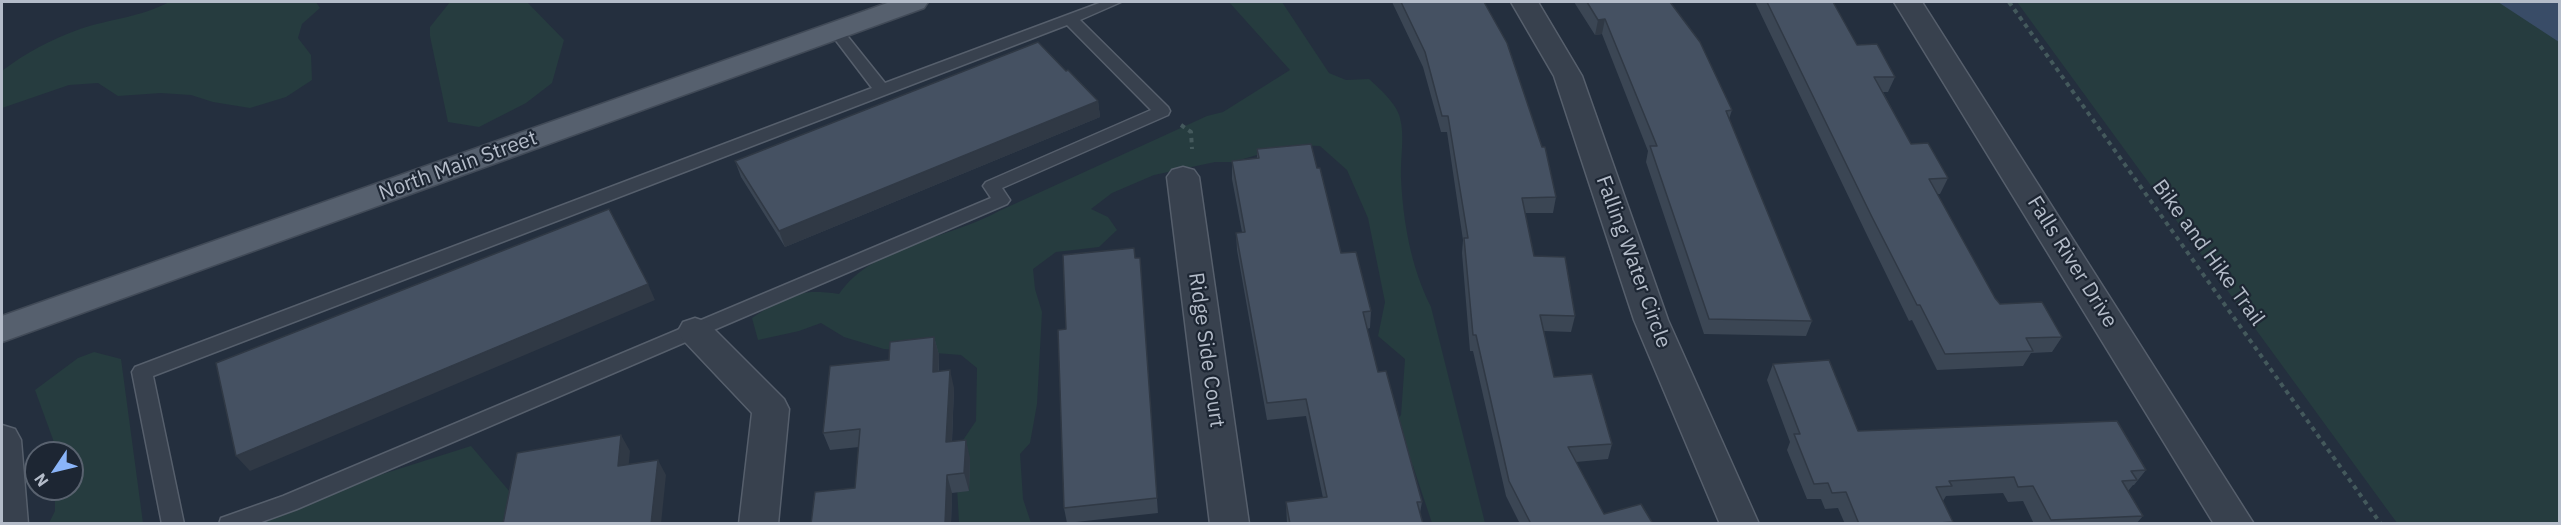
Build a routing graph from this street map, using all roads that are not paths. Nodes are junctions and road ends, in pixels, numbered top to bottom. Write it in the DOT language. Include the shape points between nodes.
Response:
graph roads {
  1 [pos="914,2"];
  2 [pos="1114,2"];
  3 [pos="1525,2"];
  4 [pos="1908,2"];
  5 [pos="1070,18"];
  6 [pos="836,31"];
  7 [pos="882,90"];
  8 [pos="1183,177"];
  9 [pos="2,329"];
  10 [pos="695,331"];
  11 [pos="2,440"];
  12 [pos="9,524"];
  13 [pos="173,524"];
  14 [pos="229,524"];
  15 [pos="758,524"];
  16 [pos="1230,524"];
  17 [pos="1740,524"];
  18 [pos="2235,524"];
  1 -- 6 [label="main road, North Main Street"];
  2 -- 5 [label="lane"];
  3 -- 17 [label="street, Falling Water Circle" via="1568,76 1651,320"];
  4 -- 18 [label="street, Falls River Drive"];
  5 -- 7 [label="lane"];
  5 -- 10 [label="lane" via="1162,111 992,186 1001,200"];
  6 -- 7 [label="lane"];
  6 -- 9 [label="main road, North Main Street"];
  7 -- 13 [label="lane" via="142,372"];
  8 -- 16 [label="street, Ridge Side Court"];
  10 -- 14 [label="lane" via="290,503"];
  10 -- 15 [label="street" via="771,409"];
  11 -- 12 [label="street"];
}
